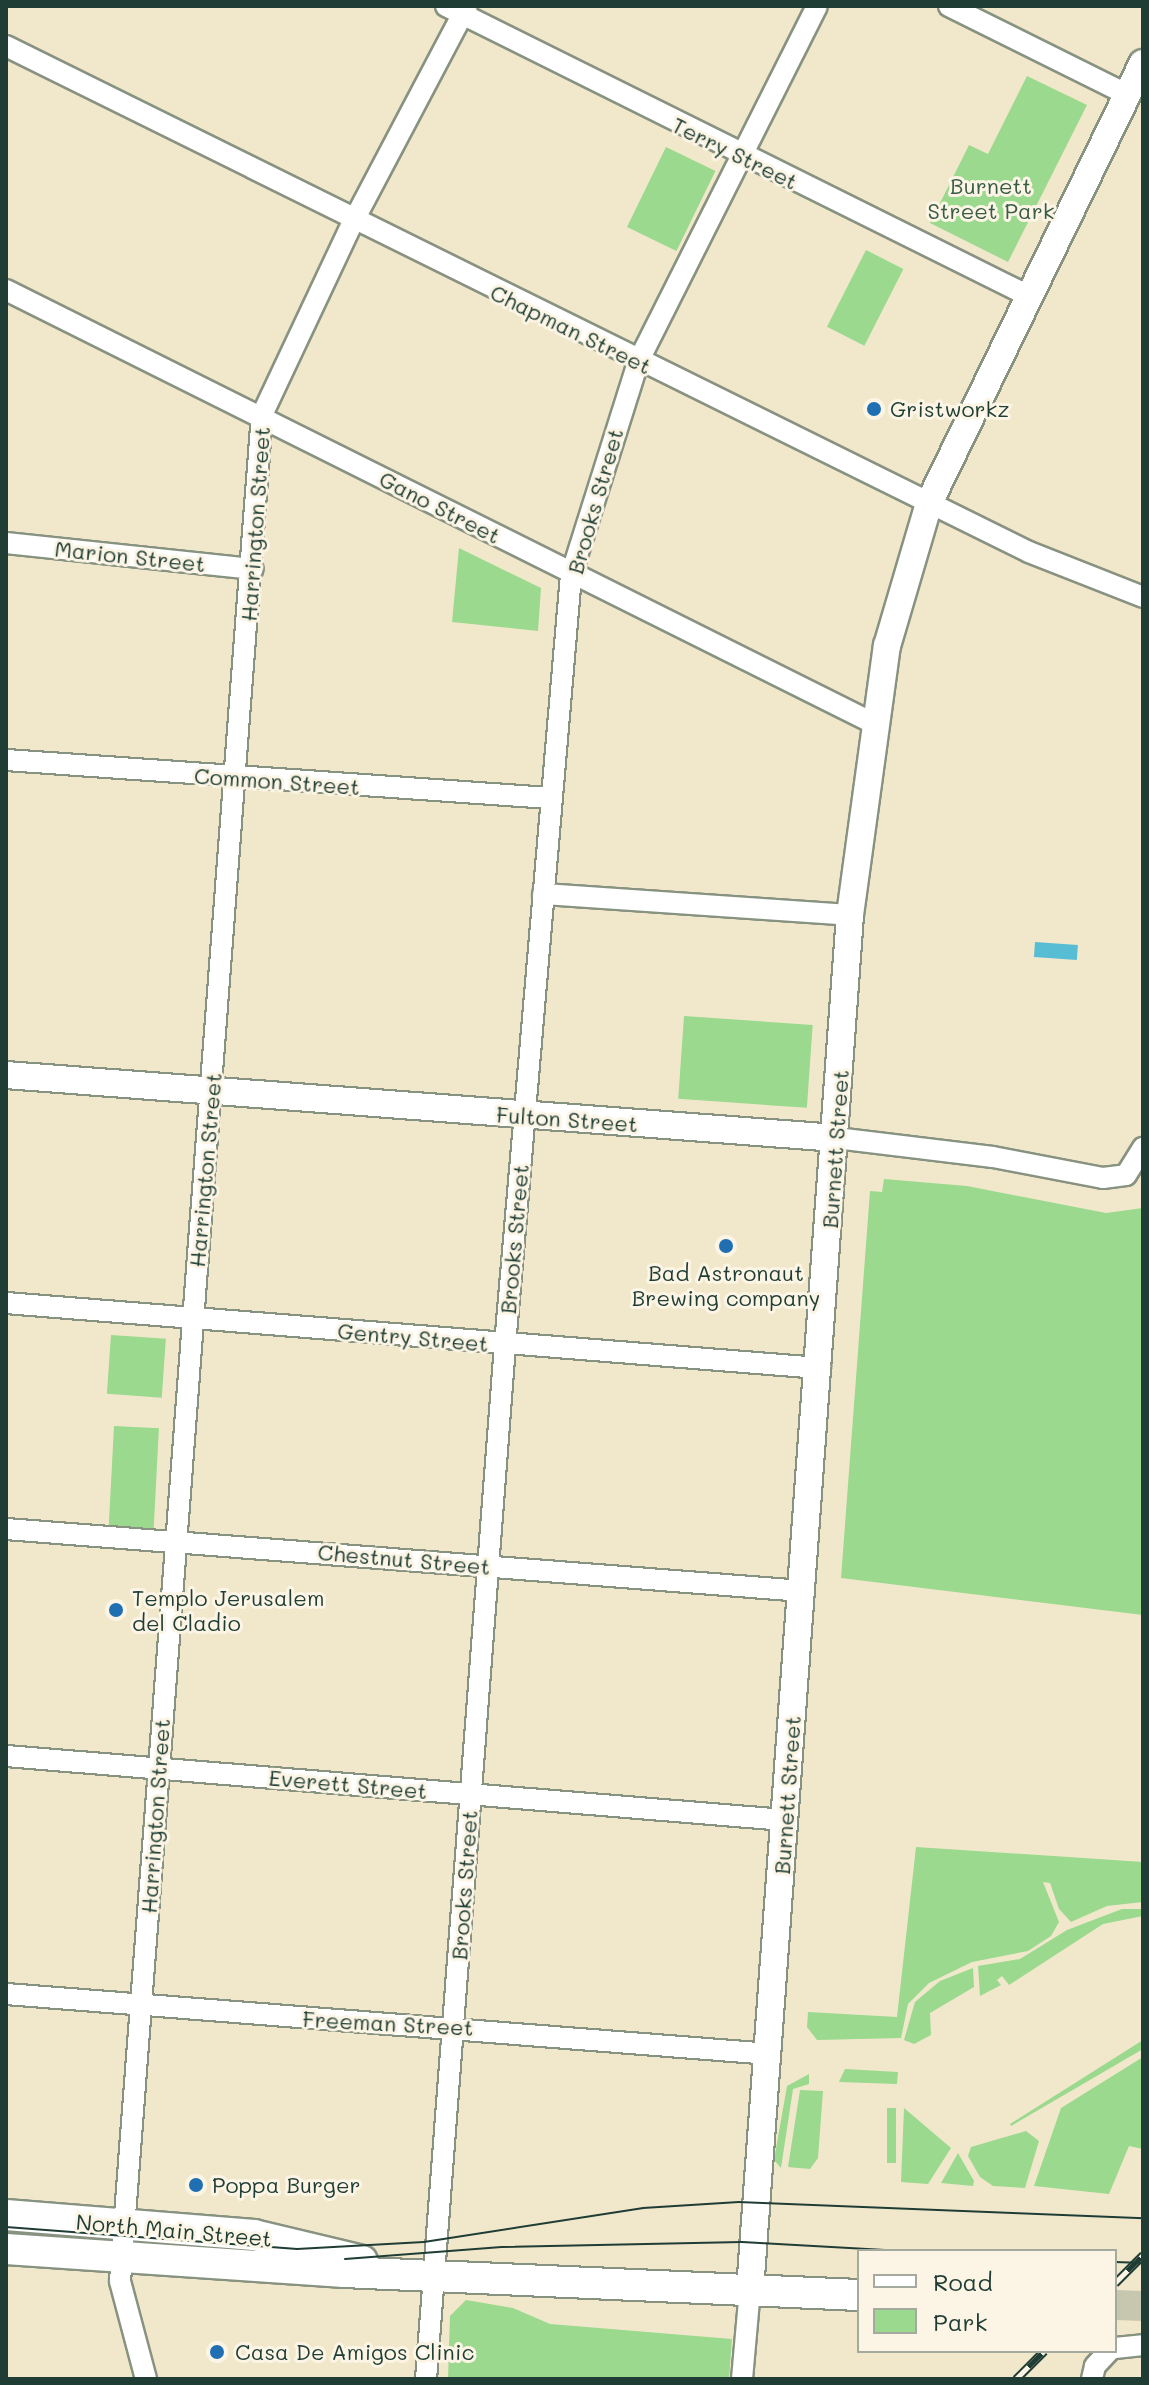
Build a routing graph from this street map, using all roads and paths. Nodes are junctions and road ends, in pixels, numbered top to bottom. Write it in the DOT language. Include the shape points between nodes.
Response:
graph roads {
  1 [pos="817,6"];
  2 [pos="949,6"];
  3 [pos="459,9"];
  4 [pos="6,46"];
  5 [pos="1143,63"];
  6 [pos="1128,95"];
  7 [pos="740,156"];
  8 [pos="353,222"];
  9 [pos="6,290"];
  10 [pos="1027,295"];
  11 [pos="638,362"];
  12 [pos="262,415"];
  13 [pos="929,503"];
  14 [pos="6,543"];
  15 [pos="253,569"];
  16 [pos="571,575"];
  17 [pos="1143,597"];
  18 [pos="875,724"];
  19 [pos="6,760"];
  20 [pos="237,779"];
  21 [pos="549,798"];
  22 [pos="543,894"];
  23 [pos="850,915"];
  24 [pos="6,1075"];
  25 [pos="211,1092"];
  26 [pos="524,1116"];
  27 [pos="836,1138"];
  28 [pos="1143,1148"];
  29 [pos="6,1303"];
  30 [pos="194,1318"];
  31 [pos="505,1345"];
  32 [pos="820,1368"];
  33 [pos="6,1529"];
  34 [pos="176,1542"];
  35 [pos="489,1566"];
  36 [pos="802,1591"];
  37 [pos="6,1756"];
  38 [pos="158,1768"];
  39 [pos="471,1794"];
  40 [pos="785,1820"];
  41 [pos="6,1994"];
  42 [pos="140,2005"];
  43 [pos="453,2027"];
  44 [pos="770,2054"];
  45 [pos="6,2215"];
  46 [pos="124,2226"];
  47 [pos="6,2249"];
  48 [pos="122,2258"];
  49 [pos="435,2274"];
  50 [pos="750,2290"];
  51 [pos="857,2295"];
  52 [pos="1143,2345"];
  53 [pos="1117,2348"];
  54 [pos="1107,2353"];
  55 [pos="146,2379"];
  56 [pos="426,2379"];
  57 [pos="742,2379"];
  58 [pos="1092,2379"];
  1 -- 7 [label="street, Brooks Street"];
  2 -- 6 [label="street"];
  3 -- 7 [label="street, Terry Street"];
  3 -- 8 [label="street, Harrington Street"];
  4 -- 8 [label="street, Chapman Street"];
  5 -- 6 [label="street, Burnett Street"];
  6 -- 10 [label="street, Burnett Street"];
  7 -- 10 [label="street, Terry Street"];
  7 -- 11 [label="street, Brooks Street"];
  8 -- 11 [label="street, Chapman Street"];
  8 -- 12 [label="street, Harrington Street"];
  9 -- 12 [label="street, Gano Street"];
  10 -- 13 [label="street, Burnett Street"];
  11 -- 13 [label="street, Chapman Street"];
  11 -- 16 [label="street, Brooks Street"];
  12 -- 15 [label="street, Harrington Street"];
  12 -- 16 [label="street, Gano Street"];
  13 -- 17 [label="street, Chapman Street" via="1029,552"];
  13 -- 18 [label="street, Burnett Street" via="887,646"];
  14 -- 15 [label="street, Marion Street"];
  15 -- 20 [label="street, Harrington Street"];
  16 -- 18 [label="street, Gano Street"];
  16 -- 21 [label="street, Brooks Street"];
  18 -- 23 [label="street, Burnett Street"];
  19 -- 20 [label="street, Common Street"];
  20 -- 21 [label="street, Common Street"];
  20 -- 25 [label="street, Harrington Street"];
  21 -- 22 [label="street, Brooks Street"];
  22 -- 23 [label="street"];
  22 -- 26 [label="street, Brooks Street"];
  23 -- 27 [label="street, Burnett Street"];
  24 -- 25 [label="street, Fulton Street"];
  25 -- 26 [label="street, Fulton Street"];
  25 -- 30 [label="street, Harrington Street"];
  26 -- 27 [label="street, Fulton Street"];
  26 -- 31 [label="street, Brooks Street"];
  27 -- 28 [label="street, Fulton Street" via="980,1155 1103,1178 1126,1175"];
  27 -- 32 [label="street, Burnett Street"];
  29 -- 30 [label="street, Gentry Street"];
  30 -- 31 [label="street, Gentry Street"];
  30 -- 34 [label="street, Harrington Street"];
  31 -- 32 [label="street, Gentry Street"];
  31 -- 35 [label="street, Brooks Street"];
  32 -- 36 [label="street, Burnett Street"];
  33 -- 34 [label="street, Chestnut Street"];
  34 -- 35 [label="street, Chestnut Street"];
  34 -- 38 [label="street, Harrington Street"];
  35 -- 36 [label="street, Chestnut Street"];
  35 -- 39 [label="street, Brooks Street"];
  36 -- 40 [label="street, Burnett Street"];
  37 -- 38 [label="street, Everett Street"];
  38 -- 39 [label="street, Everett Street"];
  38 -- 42 [label="street, Harrington Street"];
  39 -- 40 [label="street, Everett Street"];
  39 -- 43 [label="street, Brooks Street"];
  40 -- 44 [label="street, Burnett Street"];
  41 -- 42 [label="street, Freeman Street"];
  42 -- 43 [label="street, Freeman Street"];
  42 -- 46 [label="street, Harrington Street"];
  43 -- 44 [label="street, Freeman Street"];
  43 -- 49 [label="street, Brooks Street"];
  44 -- 50 [label="street, Burnett Street"];
  45 -- 46 [label="main road, North Main Street"];
  46 -- 48 [label="street, Harrington Street"];
  46 -- 49 [label="main road, North Main Street" via="254,2235"];
  47 -- 48 [label="main road, North Main Street"];
  48 -- 49 [label="main road, North Main Street"];
  48 -- 55 [label="street, Harrington Street" via="122,2303"];
  49 -- 50 [label="main road, North Main Street"];
  49 -- 56 [label="street, Brooks Street"];
  50 -- 51 [label="main road, North Main Street"];
  50 -- 57 [label="street"];
  52 -- 53 [label="street"];
  54 -- 58 [label="street"];
}
